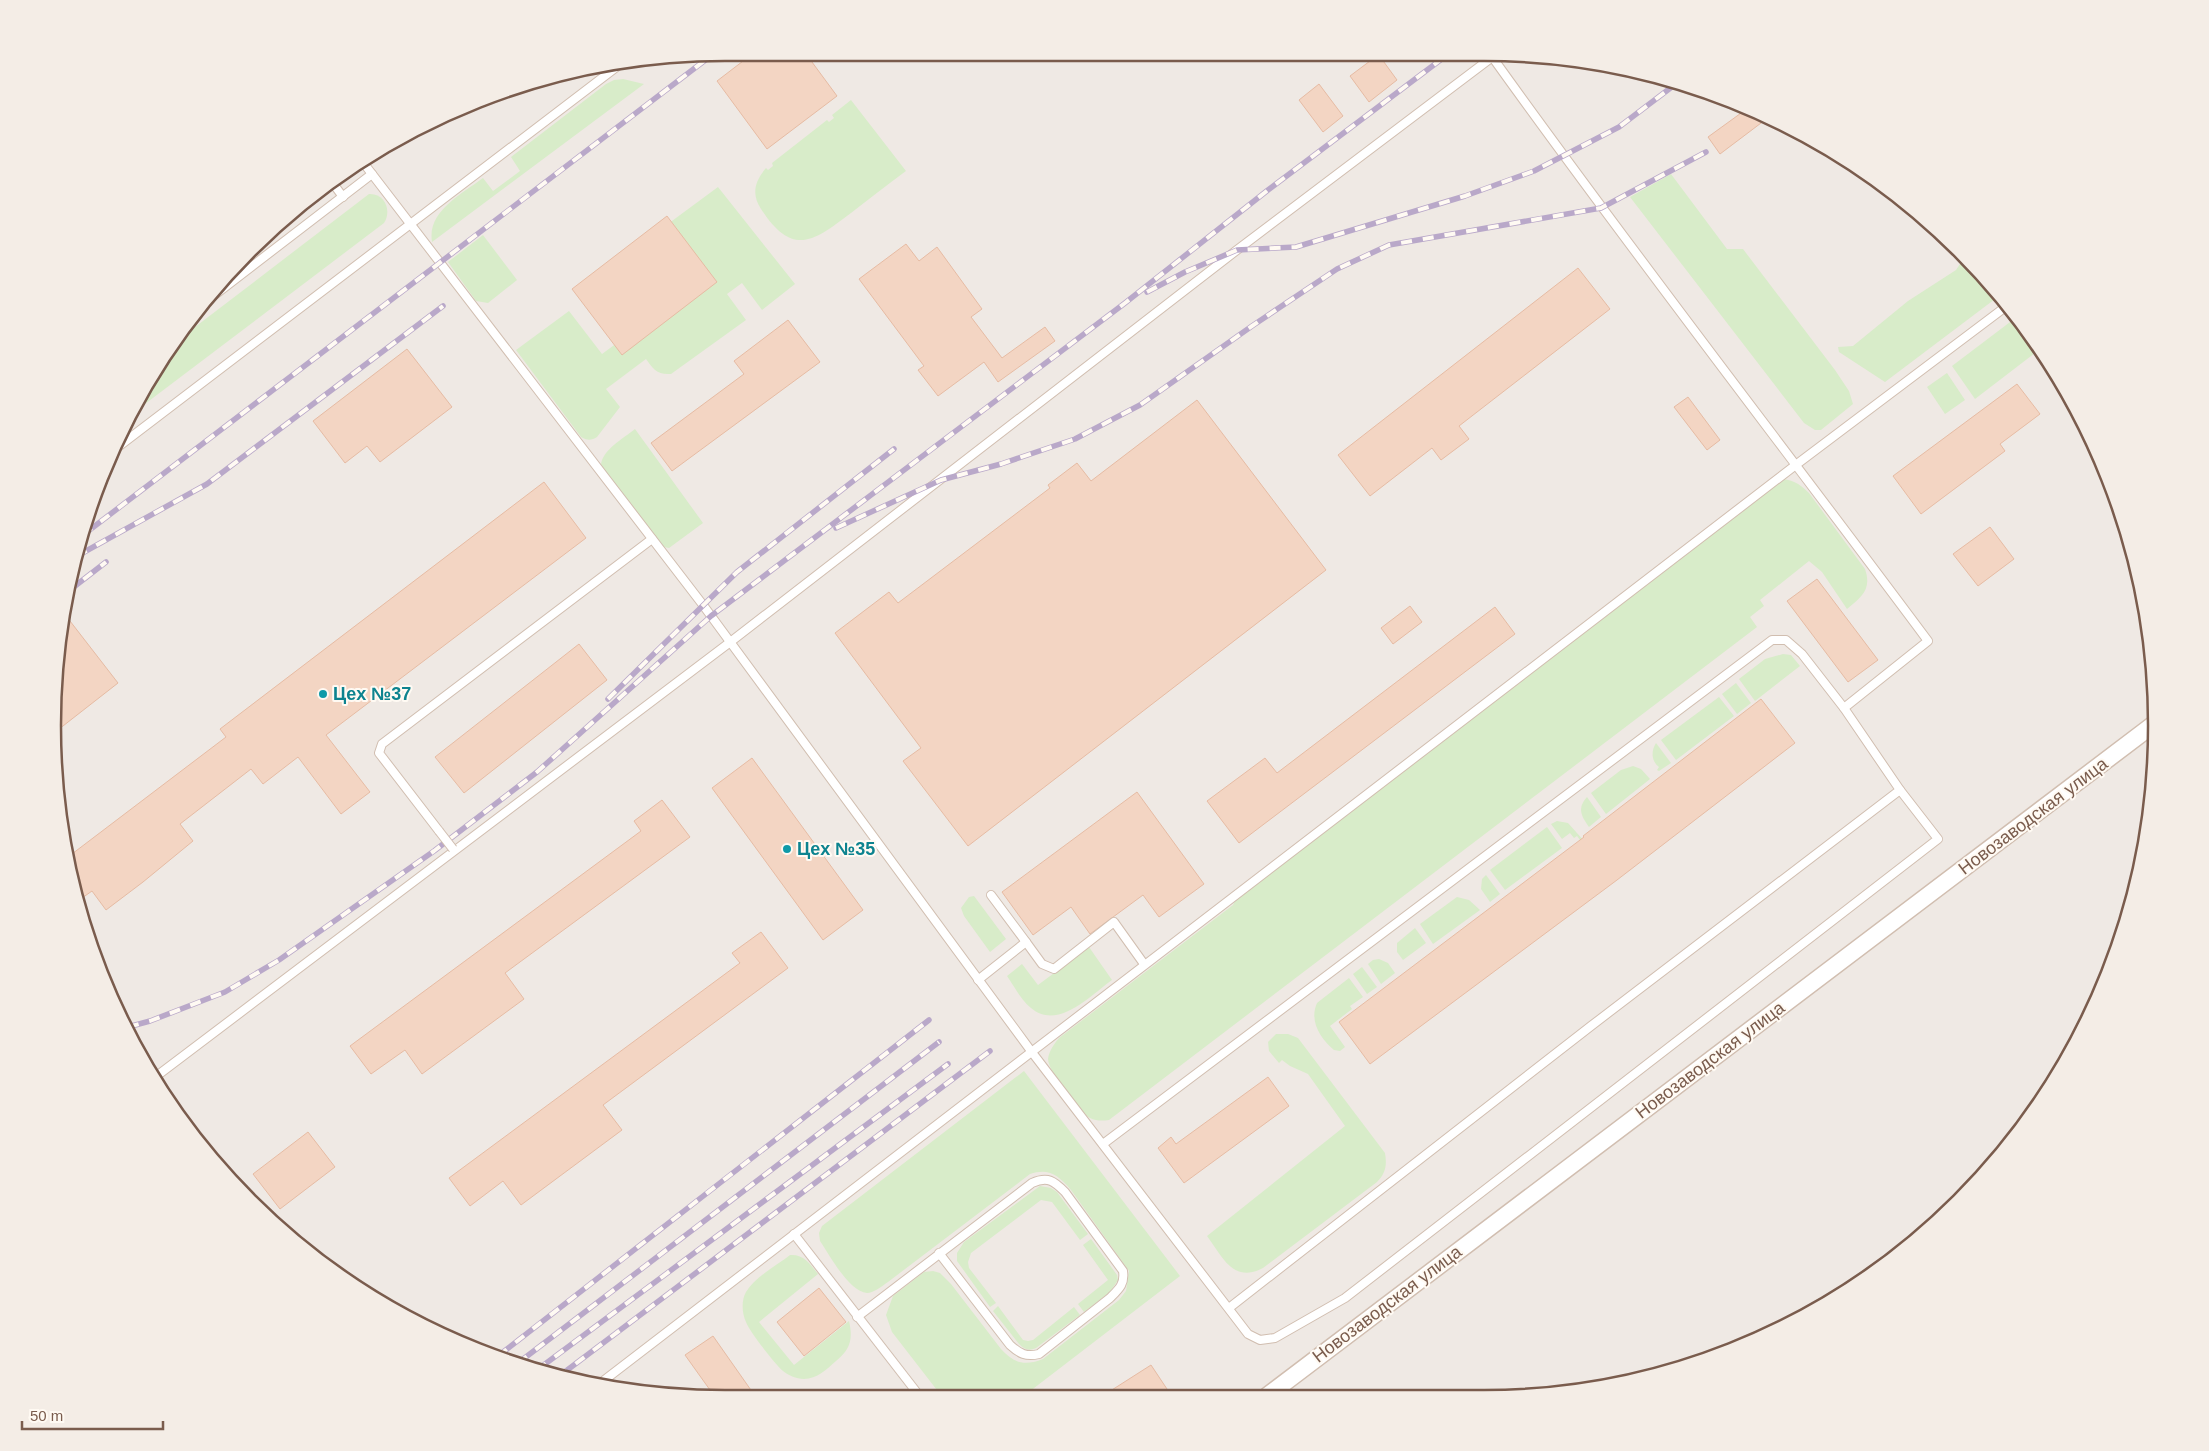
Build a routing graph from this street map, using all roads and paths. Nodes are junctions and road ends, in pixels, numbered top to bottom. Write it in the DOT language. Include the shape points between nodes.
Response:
graph roads {
  1 [pos="1488,61"];
  2 [pos="1495,61"];
  3 [pos="610,72"];
  4 [pos="366,167"];
  5 [pos="372,174"];
  6 [pos="336,188"];
  7 [pos="343,197"];
  8 [pos="410,224"];
  9 [pos="231,282"];
  10 [pos="2001,310"];
  11 [pos="126,441"];
  12 [pos="1797,464"];
  13 [pos="652,539"];
  14 [pos="729,643"];
  15 [pos="1844,708"];
  16 [pos="2148,729"];
  17 [pos="1900,790"];
  18 [pos="454,850"];
  19 [pos="991,895"];
  20 [pos="1026,942"];
  21 [pos="1144,964"];
  22 [pos="978,980"];
  23 [pos="1031,1051"];
  24 [pos="160,1074"];
  25 [pos="1103,1144"];
  26 [pos="794,1234"];
  27 [pos="939,1253"];
  28 [pos="1229,1308"];
  29 [pos="857,1317"];
  30 [pos="606,1379"];
  31 [pos="915,1390"];
  32 [pos="1275,1390"];
  1 -- 14 [label="lane" via="1237,250"];
  2 -- 12 [label="lane" via="1601,208"];
  3 -- 8 [label="lane"];
  4 -- 5 [label="lane"];
  5 -- 7 [label="lane"];
  5 -- 8 [label="lane"];
  6 -- 7 [label="lane"];
  7 -- 9 [label="lane"];
  8 -- 11 [label="lane"];
  8 -- 13 [label="lane"];
  10 -- 12 [label="lane"];
  12 -- 15 [label="lane" via="1928,641"];
  12 -- 21 [label="lane"];
  13 -- 14 [label="lane"];
  13 -- 18 [label="lane, bridge" via="382,744 379,753"];
  14 -- 18 [label="lane"];
  14 -- 22 [label="lane"];
  15 -- 17 [label="lane"];
  15 -- 25 [label="lane" via="1802,654 1786,640 1772,640"];
  16 -- 32 [label="street, Новозаводская улица"];
  17 -- 28 [label="lane"];
  17 -- 28 [label="lane" via="1938,838 1353,1292 1275,1338 1260,1340 1248,1334"];
  18 -- 24 [label="lane"];
  19 -- 20 [label="lane"];
  20 -- 21 [label="lane" via="1042,964 1054,969 1114,922"];
  20 -- 22 [label="lane"];
  21 -- 23 [label="lane"];
  22 -- 23 [label="lane"];
  23 -- 25 [label="lane"];
  23 -- 26 [label="lane"];
  25 -- 28 [label="lane"];
  26 -- 29 [label="lane"];
  26 -- 30 [label="lane"];
  27 -- 27 [label="lane" via="1032,1182 1043,1178 1054,1181 1066,1192 1123,1271 1124,1278 1110,1298 1039,1354 1030,1356 1019,1354 1010,1345"];
  27 -- 29 [label="lane"];
  29 -- 31 [label="lane"];
}
